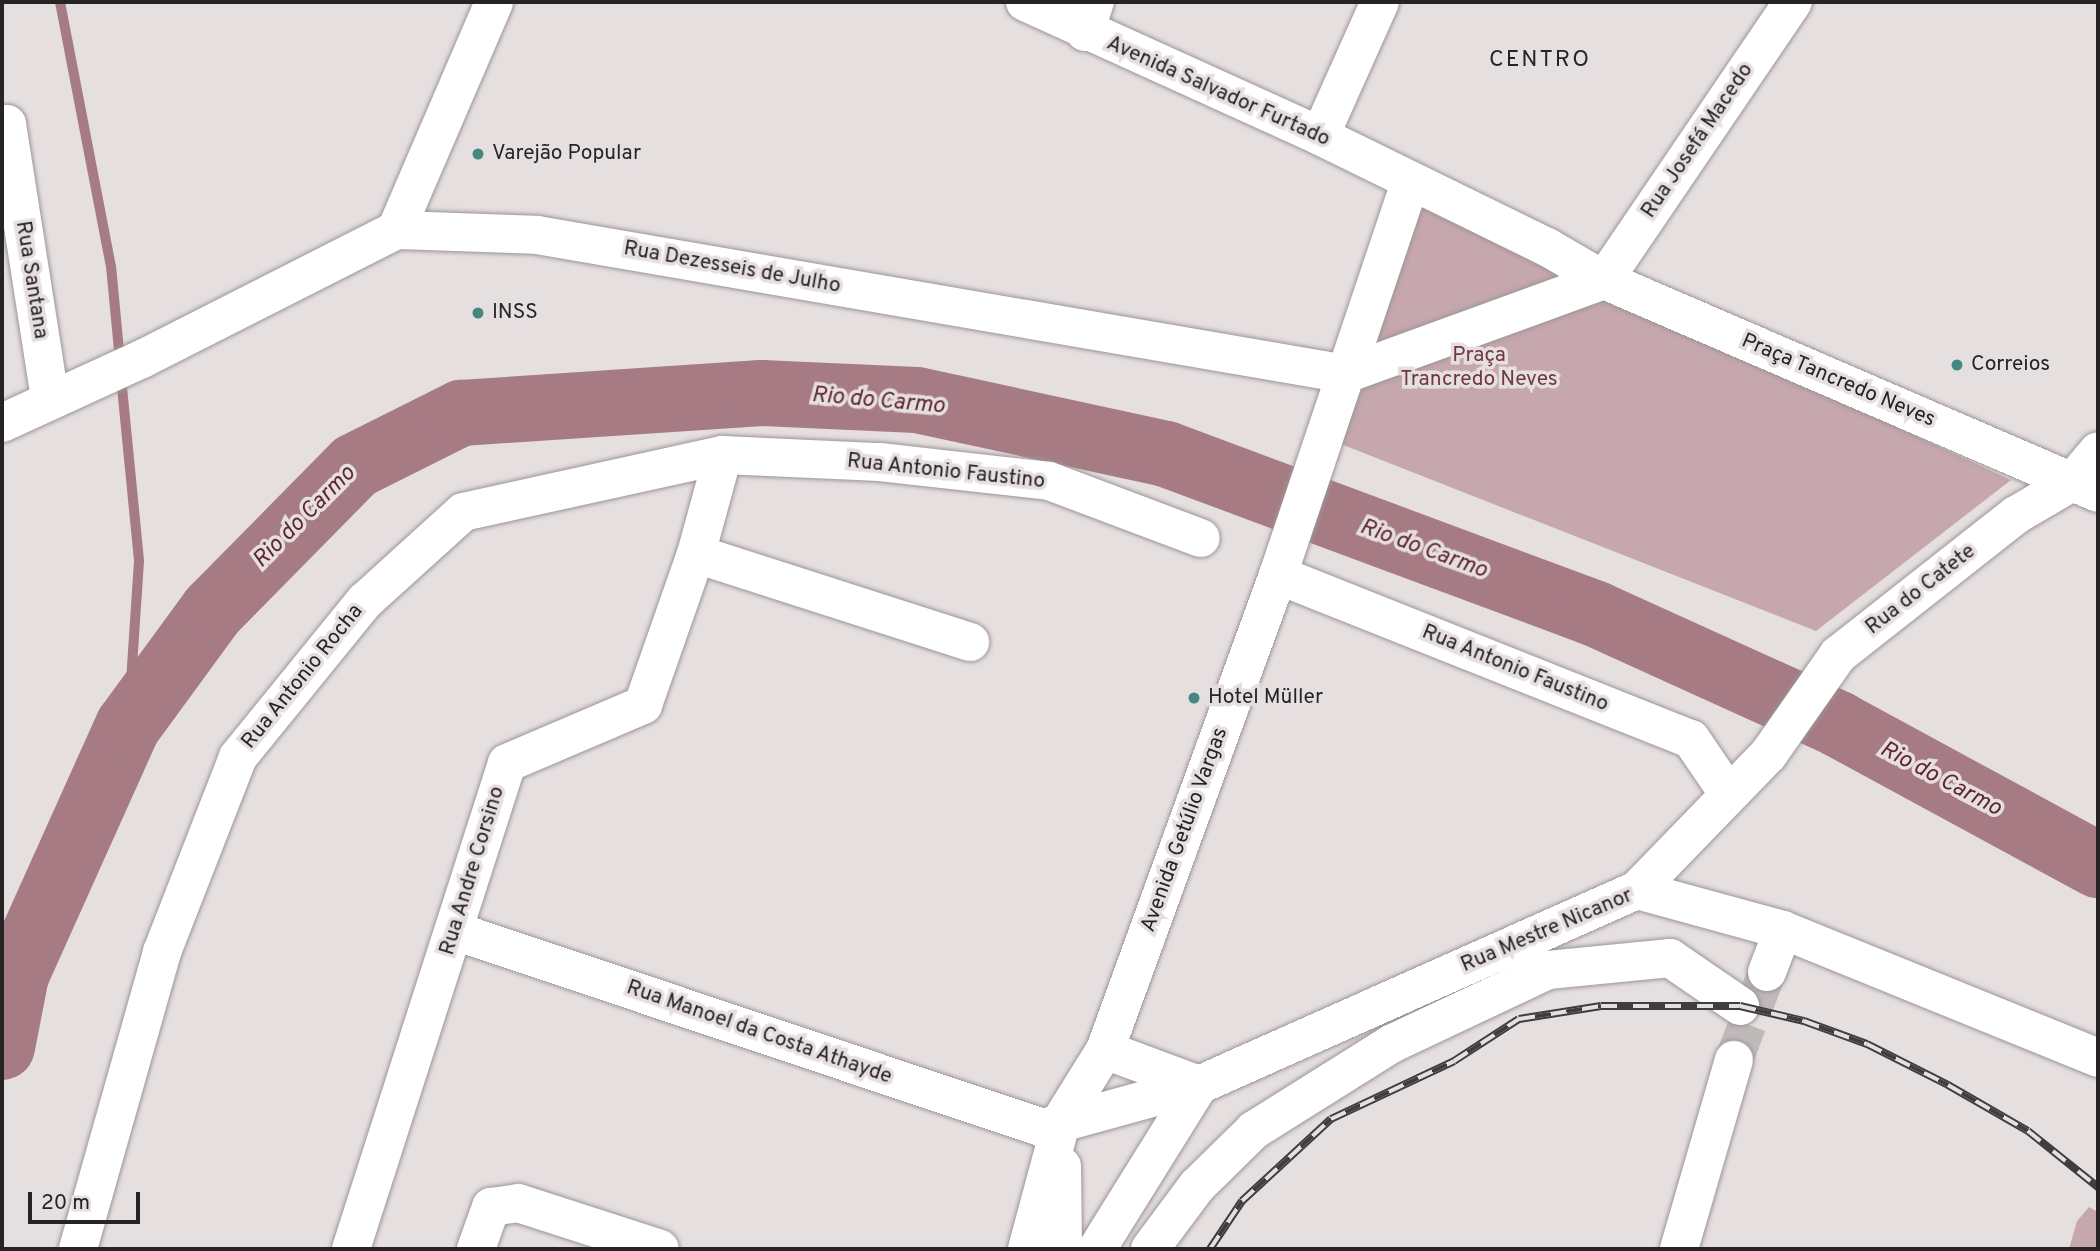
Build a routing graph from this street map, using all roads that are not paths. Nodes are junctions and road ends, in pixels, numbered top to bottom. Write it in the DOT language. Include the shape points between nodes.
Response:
graph roads {
  1 [pos="494,2"];
  2 [pos="1025,2"];
  3 [pos="1380,2"];
  4 [pos="1793,2"];
  5 [pos="1090,17"];
  6 [pos="2,125"];
  7 [pos="1320,136"];
  8 [pos="1410,182"];
  9 [pos="396,230"];
  10 [pos="1604,280"];
  11 [pos="1346,374"];
  12 [pos="50,400"];
  13 [pos="2,423"];
  14 [pos="2098,451"];
  15 [pos="723,455"];
  16 [pos="2085,488"];
  17 [pos="1200,538"];
  18 [pos="696,554"];
  19 [pos="1282,563"];
  20 [pos="970,642"];
  21 [pos="1727,792"];
  22 [pos="1637,890"];
  23 [pos="1783,930"];
  24 [pos="455,931"];
  25 [pos="1768,972"];
  26 [pos="1740,1006"];
  27 [pos="1105,1051"];
  28 [pos="2098,1058"];
  29 [pos="1734,1060"];
  30 [pos="1199,1085"];
  31 [pos="1062,1119"];
  32 [pos="78,1249"];
  33 [pos="351,1249"];
  34 [pos="476,1249"];
  35 [pos="660,1249"];
  36 [pos="1027,1249"];
  37 [pos="1063,1249"];
  38 [pos="1097,1249"];
  39 [pos="1150,1249"];
  40 [pos="1679,1249"];
  1 -- 9 [label="street"];
  2 -- 5 [label="street, Avenida Salvador Furtado"];
  3 -- 7 [label="street"];
  4 -- 10 [label="street, Rua Josefá Macedo"];
  5 -- 7 [label="street, Avenida Salvador Furtado"];
  6 -- 12 [label="street, Rua Santana" via="7,124"];
  7 -- 8 [label="street, Avenida Salvador Furtado"];
  8 -- 10 [label="street, Praça Tancredo Neves" via="1547,247"];
  8 -- 11 [label="street"];
  9 -- 11 [label="street, Rua Dezesseis de Julho" via="537,235"];
  9 -- 12 [label="street, Rua Dezesseis de Julho" via="142,359"];
  10 -- 11 [label="street"];
  10 -- 16 [label="street, Praça Tancredo Neves"];
  11 -- 19 [label="street, Avenida Getúlio Vargas"];
  12 -- 13 [label="street, Rua Dezesseis de Julho"];
  14 -- 16 [label="street, Rua do Catete"];
  15 -- 17 [label="street, Rua Antonio Faustino" via="880,462 1049,481"];
  15 -- 18 [label="street, Rua Andre Corsino"];
  15 -- 32 [label="street, Rua Antonio Rocha" via="463,512 365,601 238,757 162,951"];
  16 -- 21 [label="street, Rua do Catete" via="2016,515 1838,655 1768,755"];
  18 -- 20 [label="street"];
  18 -- 24 [label="street, Rua Andre Corsino" via="643,705 507,763"];
  19 -- 21 [label="street, Rua Antonio Faustino" via="1692,740"];
  19 -- 27 [label="street, Avenida Getúlio Vargas"];
  21 -- 22 [label="street, Rua do Catete"];
  22 -- 23 [label="street, Rua Mestre Nicanor"];
  22 -- 30 [label="street, Rua Mestre Nicanor"];
  23 -- 25 [label="street"];
  23 -- 28 [label="street, Rua Mestre Nicanor"];
  24 -- 31 [label="street, Rua Manoel da Costa Athayde" via="1043,1128"];
  24 -- 33 [label="street, Rua Andre Corsino"];
  26 -- 39 [label="street" via="1670,958 1548,970 1391,1044 1254,1130 1197,1186"];
  27 -- 30 [label="street"];
  27 -- 31 [label="street, Avenida Getúlio Vargas"];
  29 -- 40 [label="street"];
  30 -- 31 [label="street, Rua Mestre Nicanor"];
  30 -- 38 [label="street"];
  31 -- 36 [label="street, Avenida Getúlio Vargas"];
  31 -- 37 [label="street"];
  34 -- 35 [label="street" via="491,1207 518,1203"];
}
